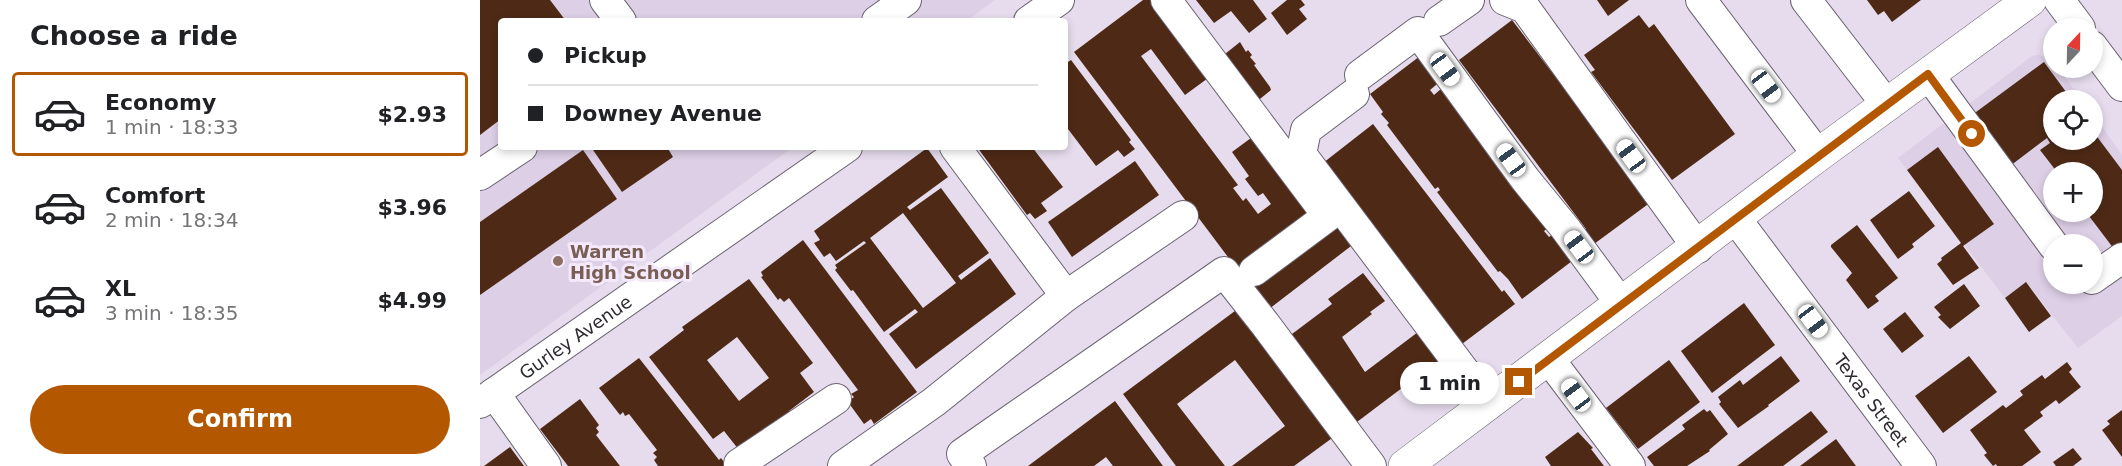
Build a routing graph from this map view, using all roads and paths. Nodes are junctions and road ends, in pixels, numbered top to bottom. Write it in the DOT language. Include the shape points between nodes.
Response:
graph roads {
  1 [pos="605,0"];
  2 [pos="906,0"];
  3 [pos="1059,0"];
  4 [pos="1166,0"];
  5 [pos="1469,0"];
  6 [pos="1504,0"];
  7 [pos="1701,0"];
  8 [pos="1806,0"];
  9 [pos="2030,0"];
  10 [pos="2059,0"];
  11 [pos="619,18"];
  12 [pos="881,18"];
  13 [pos="1033,18"];
  14 [pos="2072,18"];
  15 [pos="1439,21"];
  16 [pos="2103,61"];
  17 [pos="1928,74"];
  18 [pos="2122,86"];
  19 [pos="1887,105"];
  20 [pos="518,150"];
  21 [pos="844,150"];
  22 [pos="957,150"];
  23 [pos="1818,155"];
  24 [pos="480,175"];
  25 [pos="1183,216"];
  26 [pos="1736,219"];
  27 [pos="2045,234"];
  28 [pos="1698,248"];
  29 [pos="2122,258"];
  30 [pos="2103,271"];
  31 [pos="1254,272"];
  32 [pos="1066,296"];
  33 [pos="1621,304"];
  34 [pos="1549,359"];
  35 [pos="487,398"];
  36 [pos="836,399"];
  37 [pos="1489,404"];
  38 [pos="546,466"];
  39 [pos="740,466"];
  40 [pos="843,466"];
  41 [pos="971,466"];
  42 [pos="1371,466"];
  43 [pos="1405,466"];
  44 [pos="1630,466"];
  45 [pos="1921,466"];
  1 -- 11 [label="street"];
  2 -- 12 [label="street"];
  3 -- 13 [label="street"];
  4 -- 31 [label="street" via="1328,216"];
  5 -- 15 [label="street"];
  6 -- 28 [label="street" via="1525,8"];
  7 -- 23 [label="street"];
  8 -- 19 [label="street"];
  9 -- 17 [label="main road"];
  10 -- 14 [label="street"];
  16 -- 18 [label="street"];
  17 -- 19 [label="main road"];
  17 -- 27 [label="street"];
  19 -- 23 [label="main road"];
  20 -- 24 [label="street"];
  21 -- 35 [label="street, Gurley Avenue"];
  22 -- 32 [label="street"];
  23 -- 26 [label="main road"];
  25 -- 32 [label="street"];
  26 -- 28 [label="main road"];
  26 -- 45 [label="street, Texas Street"];
  28 -- 33 [label="main road"];
  29 -- 30 [label="street"];
  32 -- 40 [label="street" via="934,402"];
  33 -- 34 [label="main road"];
  33 -- 37 [label="street" via="1418,32 1306,130 1301,154"];
  34 -- 37 [label="main road"];
  34 -- 44 [label="street"];
  35 -- 38 [label="street"];
  36 -- 39 [label="street"];
  37 -- 43 [label="main road"];
  41 -- 42 [label="street" via="962,454 1224,272"];
}
